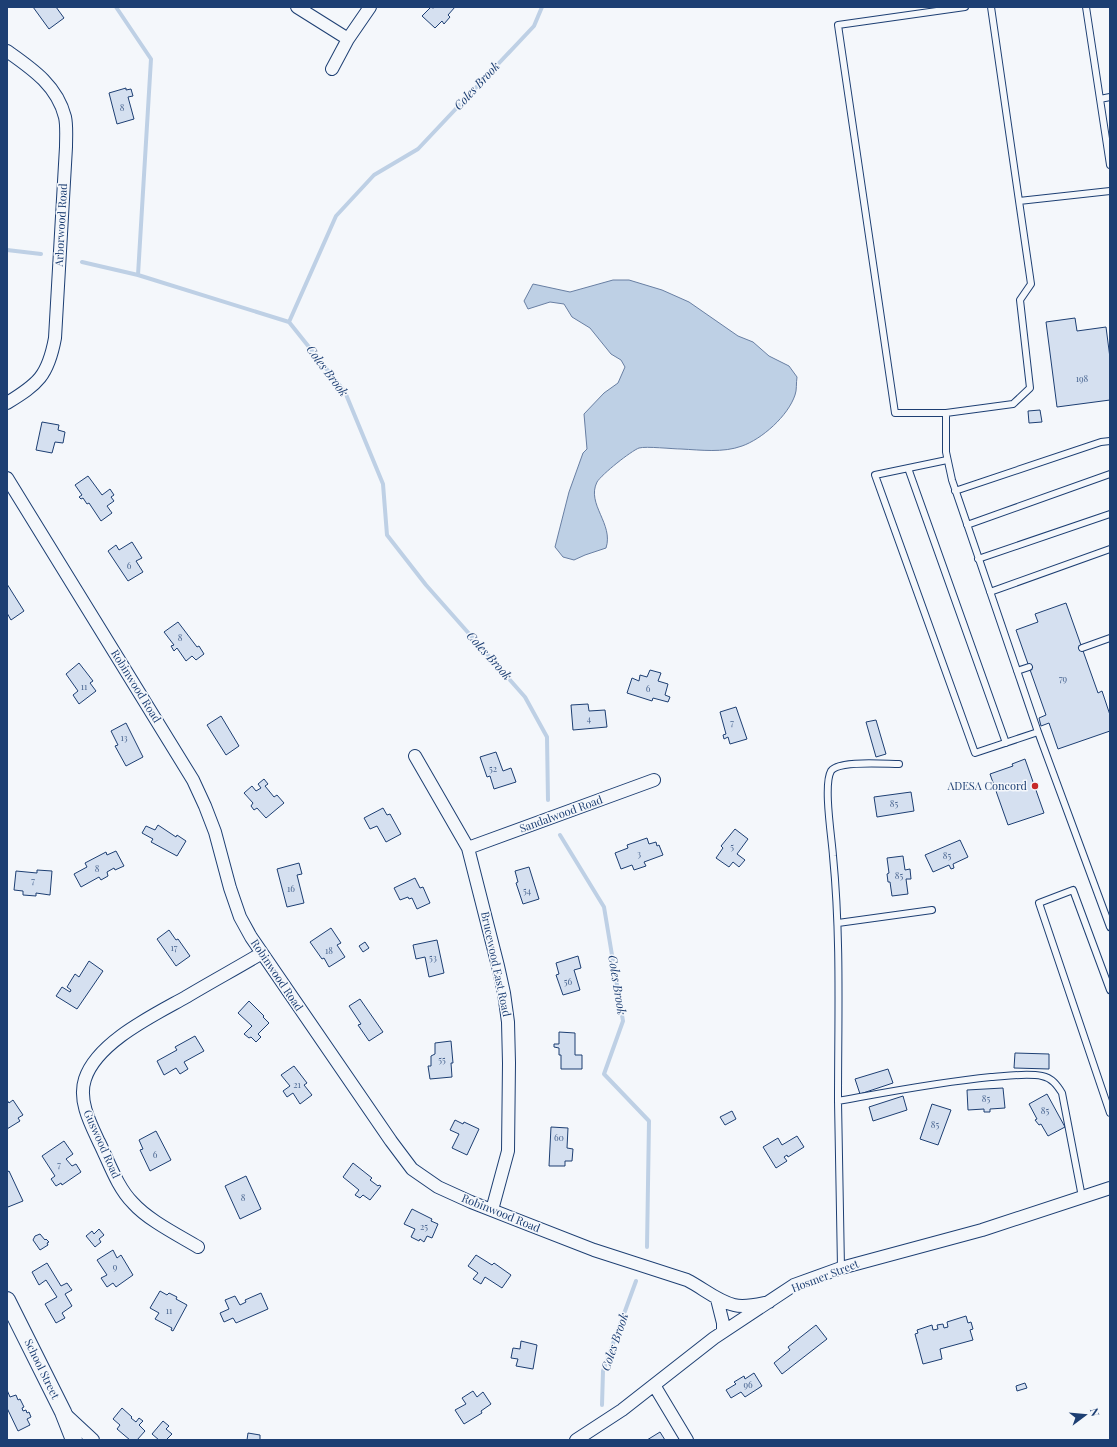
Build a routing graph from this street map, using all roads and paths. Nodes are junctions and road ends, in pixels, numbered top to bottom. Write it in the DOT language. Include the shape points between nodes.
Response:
graph roads {
  1 [pos="297,7"];
  2 [pos="370,7"];
  3 [pos="965,7"];
  4 [pos="991,7"];
  5 [pos="1086,7"];
  6 [pos="348,39"];
  7 [pos="7,50"];
  8 [pos="332,69"];
  9 [pos="1110,97"];
  10 [pos="1100,99"];
  11 [pos="1110,166"];
  12 [pos="1110,191"];
  13 [pos="1019,201"];
  14 [pos="7,403"];
  15 [pos="946,413"];
  16 [pos="1110,441"];
  17 [pos="947,460"];
  18 [pos="908,468"];
  19 [pos="1110,474"];
  20 [pos="7,478"];
  21 [pos="955,491"];
  22 [pos="1110,514"];
  23 [pos="967,525"];
  24 [pos="1110,549"];
  25 [pos="978,558"];
  26 [pos="990,592"];
  27 [pos="1110,638"];
  28 [pos="1082,648"];
  29 [pos="1029,667"];
  30 [pos="1017,671"];
  31 [pos="1038,732"];
  32 [pos="1006,743"];
  33 [pos="415,756"];
  34 [pos="898,764"];
  35 [pos="654,780"];
  36 [pos="468,848"];
  37 [pos="932,910"];
  38 [pos="838,923"];
  39 [pos="1110,927"];
  40 [pos="262,953"];
  41 [pos="1110,990"];
  42 [pos="838,1102"];
  43 [pos="1110,1113"];
  44 [pos="1110,1188"];
  45 [pos="1082,1197"];
  46 [pos="492,1210"];
  47 [pos="198,1247"];
  48 [pos="841,1268"];
  49 [pos="717,1299"];
  50 [pos="7,1300"];
  51 [pos="769,1302"];
  52 [pos="723,1332"];
  53 [pos="654,1385"];
  54 [pos="63,1412"];
  55 [pos="74,1440"];
  56 [pos="92,1440"];
  57 [pos="576,1440"];
  58 [pos="687,1440"];
  1 -- 6 [label="street"];
  2 -- 6 [label="street"];
  3 -- 15 [label="lane" via="838,25 895,412"];
  4 -- 13 [label="lane"];
  5 -- 10 [label="lane"];
  6 -- 8 [label="street"];
  7 -- 14 [label="street, Arborwood Road" via="38,74 55,93 65,118 66,132 53,350 46,371 39,380"];
  9 -- 10 [label="lane"];
  10 -- 11 [label="lane"];
  12 -- 13 [label="lane"];
  13 -- 15 [label="lane" via="1031,284 1020,300 1030,388 1013,404"];
  15 -- 17 [label="lane"];
  16 -- 21 [label="lane"];
  17 -- 18 [label="lane"];
  17 -- 21 [label="lane"];
  18 -- 32 [label="lane"];
  18 -- 32 [label="lane" via="875,475 975,753"];
  19 -- 23 [label="lane"];
  20 -- 40 [label="street, Robinwood Road" via="193,780 215,832 240,917"];
  21 -- 23 [label="lane"];
  22 -- 25 [label="lane"];
  23 -- 25 [label="lane"];
  24 -- 26 [label="lane"];
  25 -- 26 [label="lane"];
  26 -- 30 [label="lane"];
  27 -- 28 [label="lane"];
  29 -- 30 [label="lane"];
  30 -- 31 [label="lane"];
  31 -- 32 [label="lane"];
  31 -- 39 [label="lane"];
  33 -- 36 [label="street, Brucewood East Road"];
  34 -- 38 [label="lane" via="847,764 831,771 827,790"];
  35 -- 36 [label="street, Sandalwood Road"];
  36 -- 46 [label="street, Brucewood East Road" via="498,966 508,1022 508,1150"];
  37 -- 38 [label="lane"];
  38 -- 42 [label="lane"];
  40 -- 46 [label="street, Robinwood Road" via="412,1169 438,1187"];
  40 -- 47 [label="street, Guswood Road" via="128,1030 93,1063 85,1080 82,1099 91,1125 123,1190 133,1203 149,1216"];
  41 -- 43 [label="lane" via="1073,890 1039,903"];
  42 -- 45 [label="lane" via="954,1080 1013,1075 1049,1078 1057,1084 1062,1093"];
  42 -- 48 [label="lane"];
  44 -- 45 [label="street, Hosmer Street"];
  45 -- 48 [label="street, Hosmer Street" via="982,1230"];
  46 -- 49 [label="street, Robinwood Road" via="594,1250 687,1280"];
  48 -- 51 [label="street, Hosmer Street" via="794,1285"];
  49 -- 51 [label="street, Robinwood Road" via="735,1306"];
  49 -- 52 [label="street"];
  50 -- 54 [label="street, School Street"];
  51 -- 52 [label="street, Hosmer Street"];
  52 -- 53 [label="street, Hosmer Street"];
  53 -- 57 [label="street, Hosmer Street"];
  53 -- 58 [label="street"];
  54 -- 55 [label="street, School Street"];
  54 -- 56 [label="street"];
}
